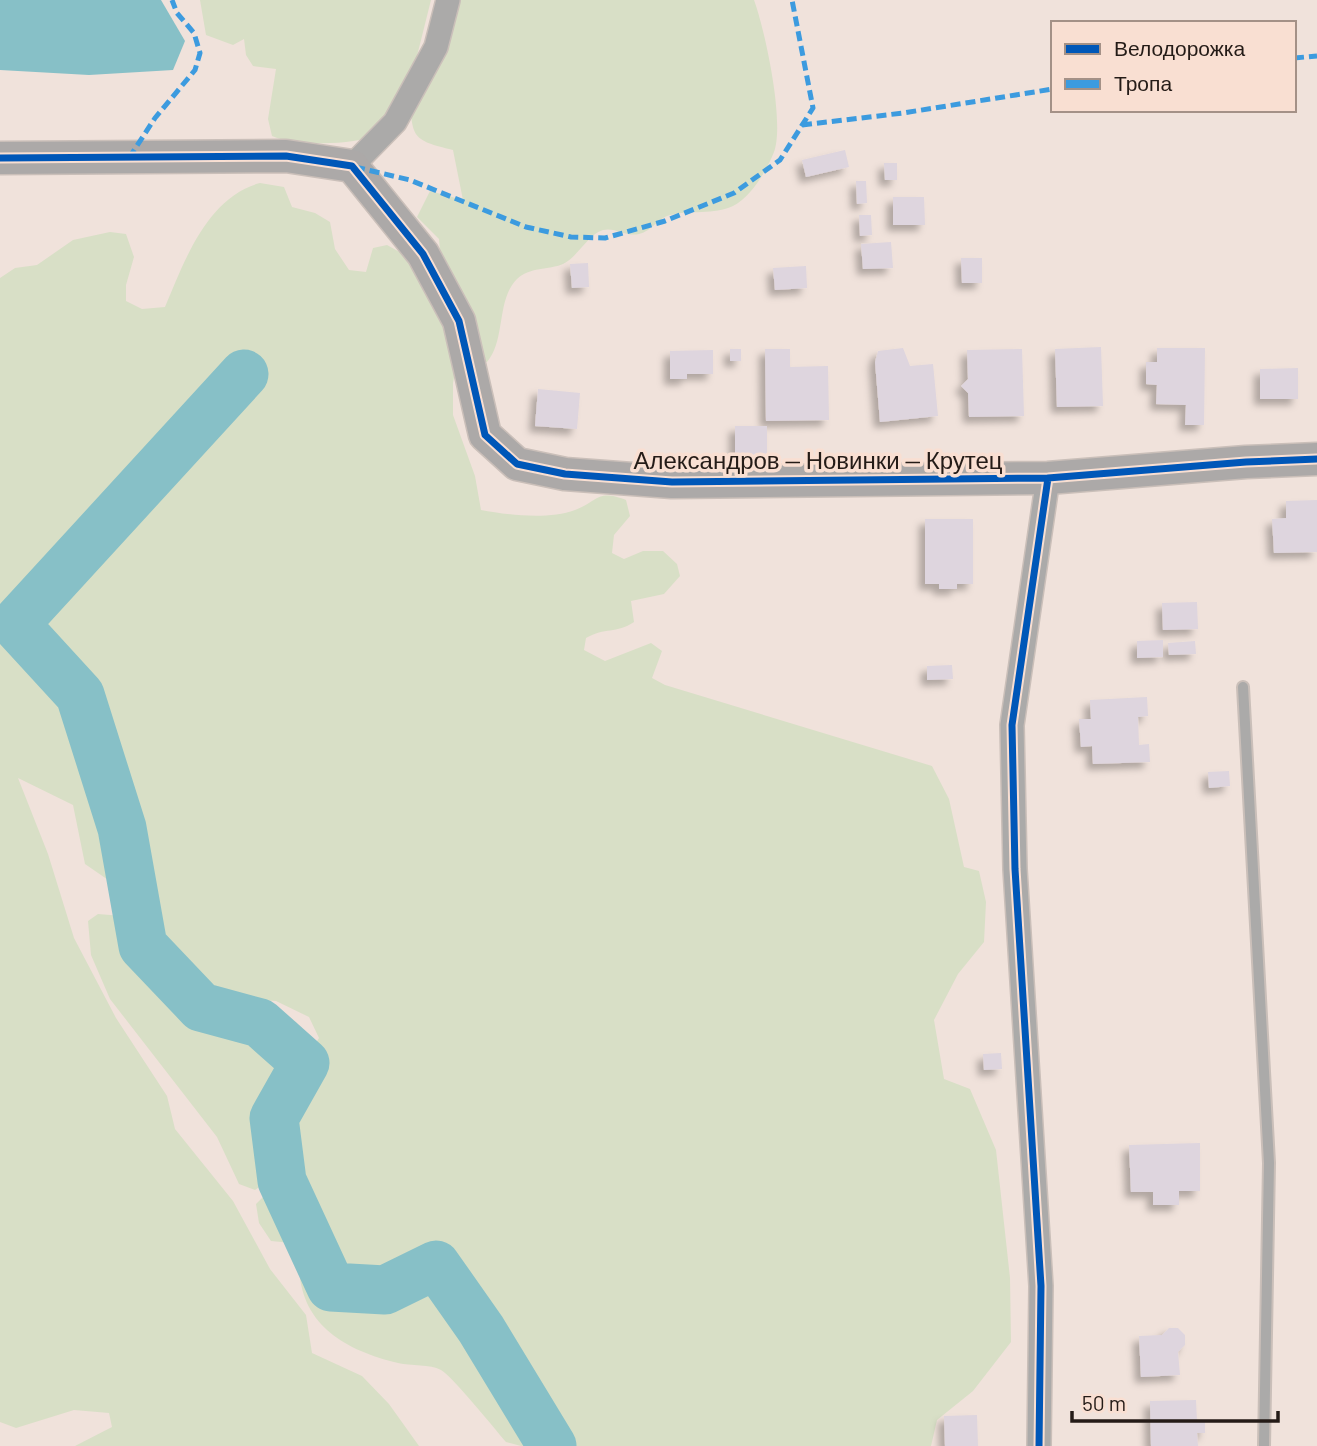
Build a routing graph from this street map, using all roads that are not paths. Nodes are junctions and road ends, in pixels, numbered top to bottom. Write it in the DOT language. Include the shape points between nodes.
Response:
graph roads {
  1 [pos="448,0"];
  2 [pos="0,158"];
  3 [pos="352,166"];
  4 [pos="1317,459"];
  5 [pos="1048,478"];
  6 [pos="1243,687"];
  7 [pos="1039,1446"];
  8 [pos="1264,1446"];
  1 -- 3 [label="street" via="436,47 395,122"];
  2 -- 3 [label="street" via="286,156"];
  3 -- 5 [label="street, Александров — Новинки — Крутец" via="423,254 460,321 485,435 517,464 565,474 672,482"];
  4 -- 5 [label="street, Александров — Новинки — Крутец"];
  5 -- 7 [label="street" via="1012,725 1015,869 1041,1286"];
  6 -- 8 [label="lane" via="1269,1163"];
}
